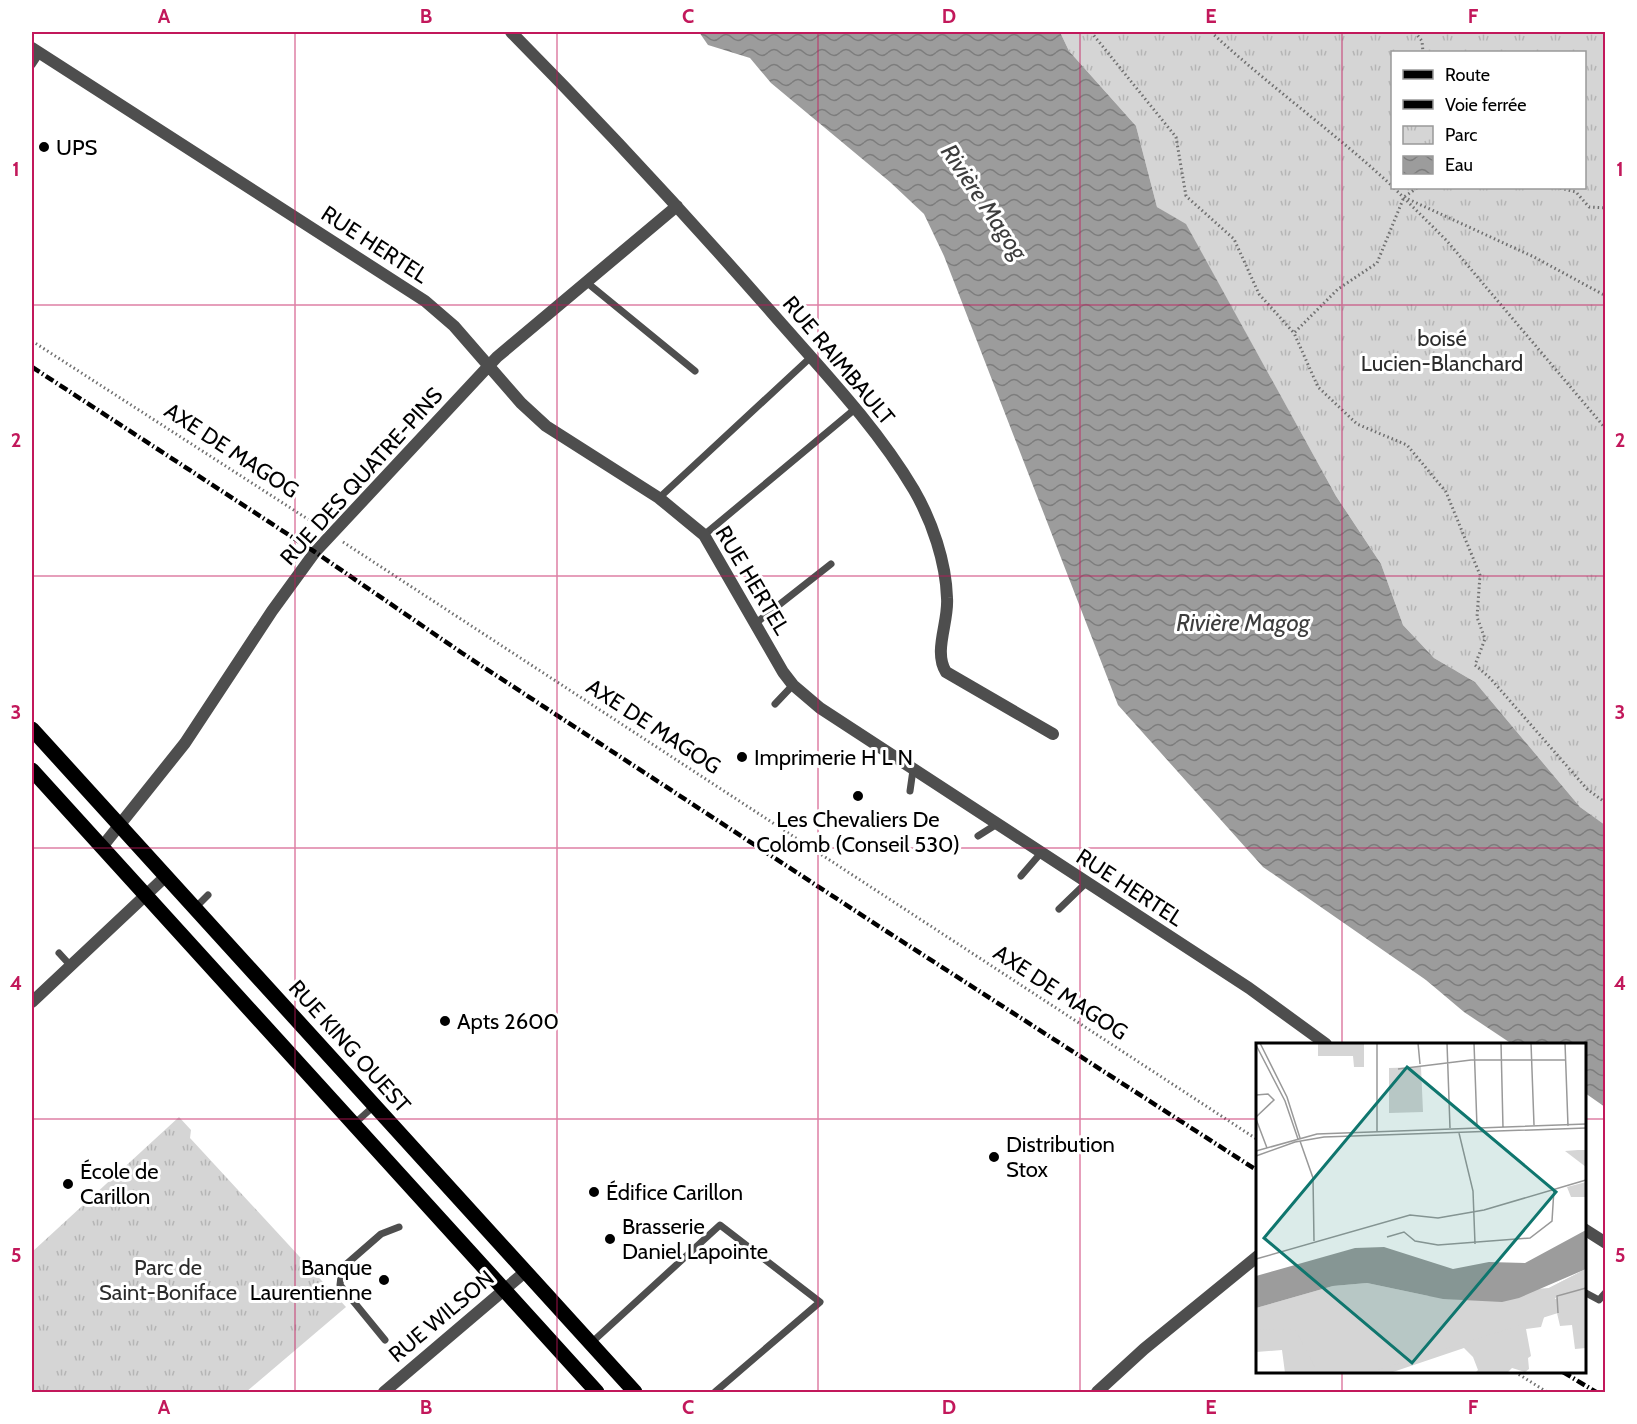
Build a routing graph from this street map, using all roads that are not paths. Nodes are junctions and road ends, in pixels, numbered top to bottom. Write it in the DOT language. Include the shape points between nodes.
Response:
graph roads {
  1 [pos="511,32"];
  2 [pos="35,50"];
  3 [pos="32,65"];
  4 [pos="677,206"];
  5 [pos="585,281"];
  6 [pos="811,357"];
  7 [pos="488,366"];
  8 [pos="695,371"];
  9 [pos="855,409"];
  10 [pos="659,498"];
  11 [pos="704,534"];
  12 [pos="831,564"];
  13 [pos="756,623"];
  14 [pos="793,685"];
  15 [pos="775,704"];
  16 [pos="32,729"];
  17 [pos="1053,734"];
  18 [pos="32,770"];
  19 [pos="913,770"];
  20 [pos="910,791"];
  21 [pos="997,824"];
  22 [pos="119,826"];
  23 [pos="978,837"];
  24 [pos="102,847"];
  25 [pos="1040,854"];
  26 [pos="1021,876"];
  27 [pos="165,877"];
  28 [pos="1086,883"];
  29 [pos="145,895"];
  30 [pos="208,896"];
  31 [pos="194,909"];
  32 [pos="1059,909"];
  33 [pos="59,953"];
  34 [pos="70,965"];
  35 [pos="32,1002"];
  36 [pos="1325,1043"];
  37 [pos="374,1106"];
  38 [pos="354,1125"];
  39 [pos="399,1227"];
  40 [pos="1586,1230"];
  41 [pos="1605,1243"];
  42 [pos="1256,1257"];
  43 [pos="525,1272"];
  44 [pos="505,1291"];
  45 [pos="1605,1292"];
  46 [pos="1586,1293"];
  47 [pos="385,1340"];
  48 [pos="590,1344"];
  49 [pos="384,1392"];
  50 [pos="597,1392"];
  51 [pos="635,1392"];
  52 [pos="715,1392"];
  53 [pos="1097,1392"];
  1 -- 4 [label="street, RUE RAIMBAULT"];
  2 -- 3 [label="lane"];
  2 -- 7 [label="street, RUE HERTEL" via="425,301 454,326"];
  4 -- 5 [label="street, RUE DES QUATRE-PINS"];
  4 -- 6 [label="street, RUE RAIMBAULT"];
  5 -- 7 [label="street, RUE DES QUATRE-PINS"];
  5 -- 8 [label="lane"];
  6 -- 9 [label="street, RUE RAIMBAULT"];
  6 -- 10 [label="lane"];
  7 -- 10 [label="street, RUE HERTEL" via="521,403 560,437"];
  7 -- 22 [label="street, RUE DES QUATRE-PINS" via="295,577 185,743"];
  9 -- 11 [label="lane"];
  9 -- 17 [label="street, RUE RAIMBAULT" via="925,510 941,559 948,599 941,665 955,678"];
  10 -- 11 [label="street, RUE HERTEL"];
  11 -- 13 [label="street, RUE HERTEL"];
  12 -- 13 [label="lane"];
  13 -- 14 [label="street, RUE HERTEL"];
  14 -- 15 [label="lane"];
  14 -- 19 [label="street, RUE HERTEL" via="820,708"];
  16 -- 22 [label="main road, RUE KING OUEST"];
  18 -- 24 [label="main road"];
  19 -- 20 [label="lane"];
  19 -- 21 [label="street, RUE HERTEL"];
  21 -- 23 [label="lane"];
  21 -- 25 [label="street, RUE HERTEL"];
  22 -- 24 [label="street, RUE DES QUATRE-PINS"];
  22 -- 27 [label="main road, RUE KING OUEST"];
  24 -- 29 [label="main road"];
  25 -- 26 [label="lane"];
  25 -- 28 [label="street, RUE HERTEL"];
  27 -- 29 [label="street"];
  27 -- 31 [label="main road, RUE KING OUEST"];
  28 -- 32 [label="lane"];
  28 -- 36 [label="street, RUE HERTEL" via="1249,988"];
  29 -- 34 [label="street"];
  29 -- 38 [label="main road"];
  30 -- 31 [label="lane"];
  31 -- 37 [label="main road, RUE KING OUEST"];
  33 -- 34 [label="lane"];
  34 -- 35 [label="street"];
  37 -- 38 [label="lane"];
  37 -- 43 [label="main road, RUE KING OUEST"];
  38 -- 44 [label="main road"];
  39 -- 47 [label="lane" via="381,1234 342,1268 341,1276 340,1285"];
  40 -- 41 [label="street"];
  42 -- 53 [label="street"];
  43 -- 44 [label="street, RUE WILSON"];
  43 -- 48 [label="main road, RUE KING OUEST"];
  44 -- 49 [label="street, RUE WILSON"];
  44 -- 50 [label="main road"];
  45 -- 46 [label="lane" via="1599,1300"];
  48 -- 51 [label="main road, RUE KING OUEST"];
  48 -- 52 [label="lane" via="720,1225 820,1302"];
}
